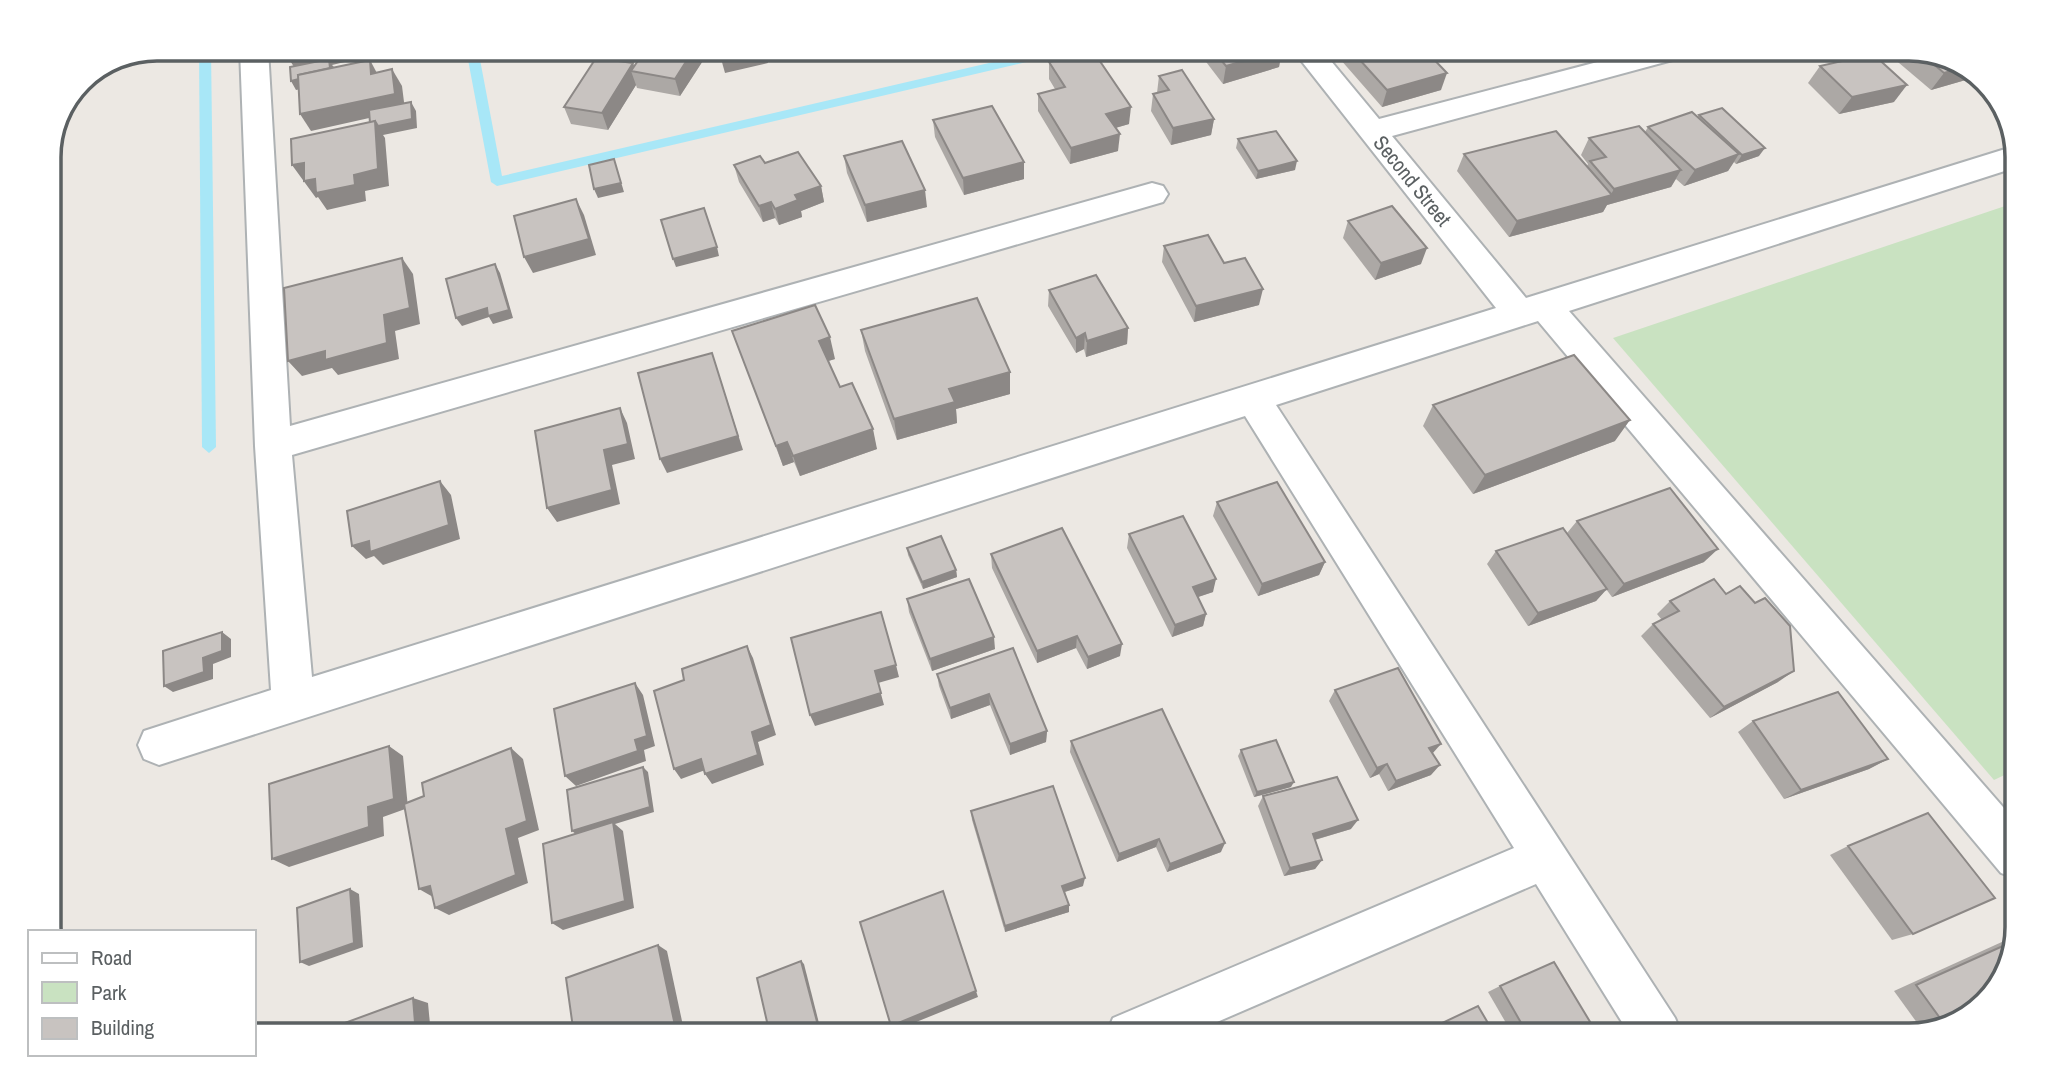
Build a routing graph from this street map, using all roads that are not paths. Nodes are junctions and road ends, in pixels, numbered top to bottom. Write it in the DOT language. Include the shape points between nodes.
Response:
graph roads {
  1 [pos="255,61"];
  2 [pos="1316,61"];
  3 [pos="1636,61"];
  4 [pos="1372,131"];
  5 [pos="2005,160"];
  6 [pos="1152,194"];
  7 [pos="1532,309"];
  8 [pos="1252,397"];
  9 [pos="272,446"];
  10 [pos="293,702"];
  11 [pos="159,745"];
  12 [pos="2005,843"];
  13 [pos="1545,858"];
  14 [pos="1158,1023"];
  15 [pos="1650,1023"];
  1 -- 9 [label="street"];
  2 -- 4 [label="street, Second Street"];
  3 -- 4 [label="street"];
  4 -- 7 [label="street, Second Street"];
  5 -- 7 [label="street"];
  6 -- 9 [label="street"];
  7 -- 8 [label="street"];
  7 -- 12 [label="street, Second Street"];
  8 -- 10 [label="street"];
  8 -- 13 [label="street"];
  9 -- 10 [label="street"];
  10 -- 11 [label="street"];
  13 -- 14 [label="street"];
  13 -- 15 [label="street"];
}
